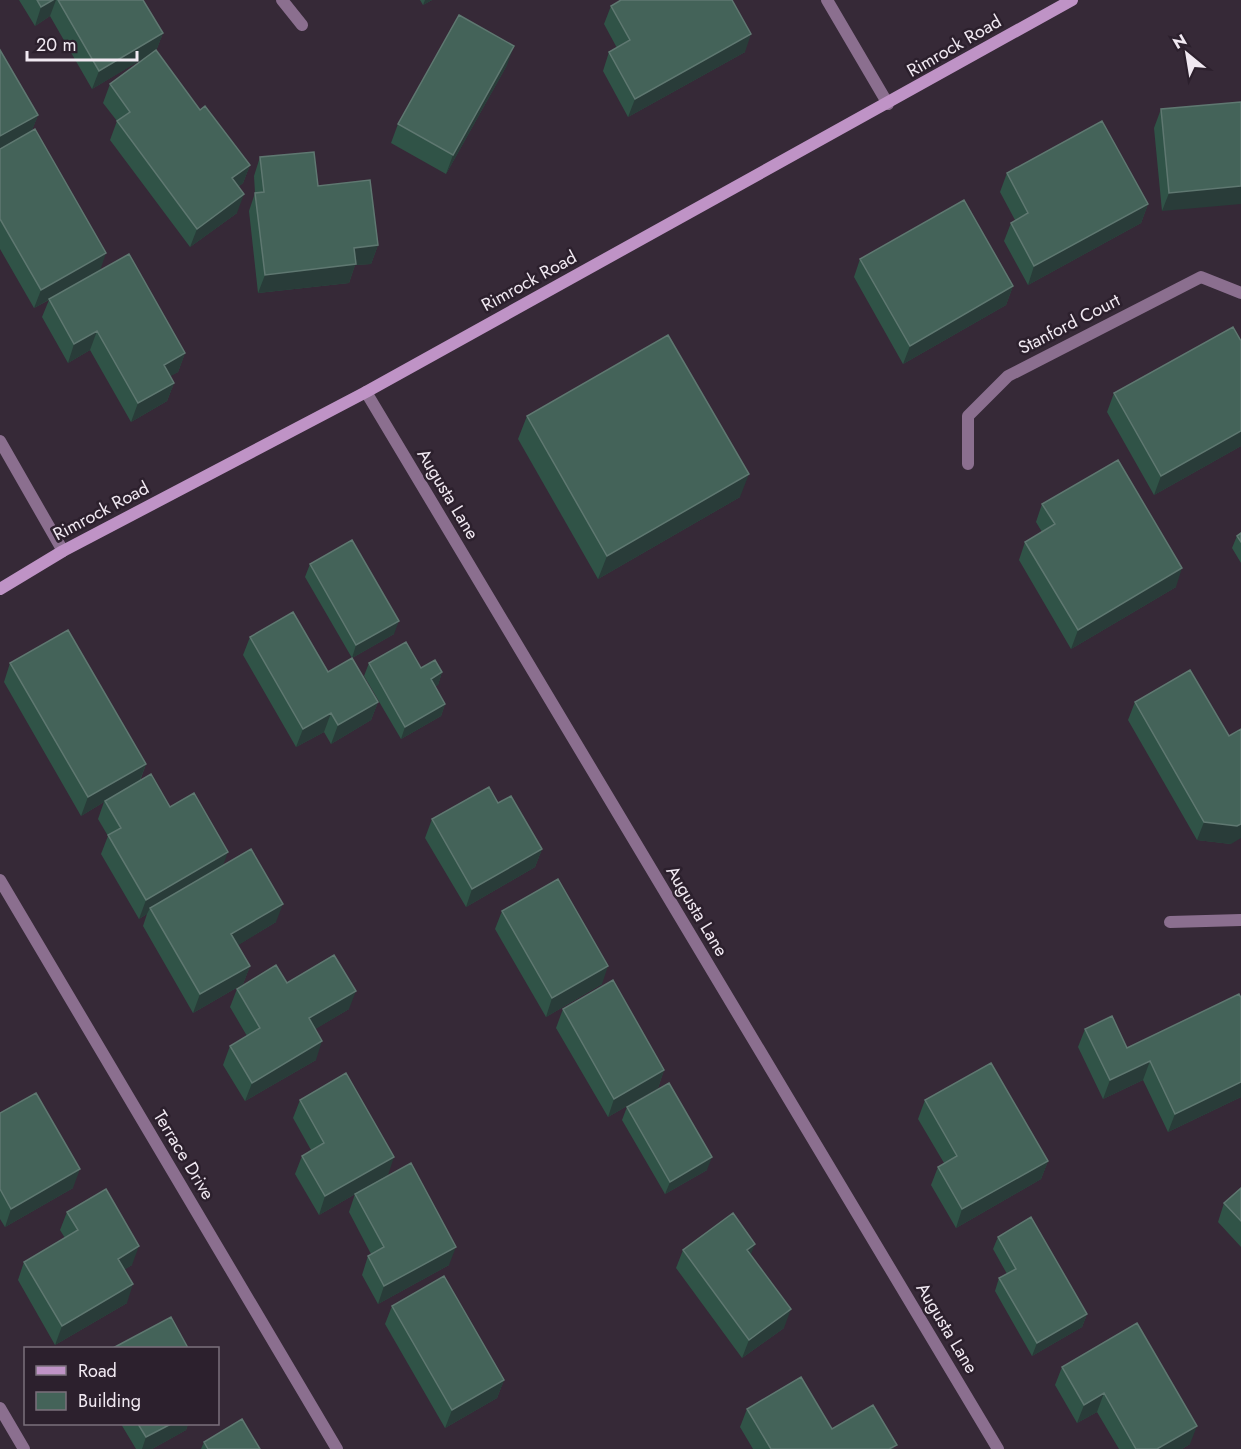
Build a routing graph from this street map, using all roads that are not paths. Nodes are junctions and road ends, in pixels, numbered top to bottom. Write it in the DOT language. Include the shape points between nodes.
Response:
graph roads {
  1 [pos="282,0"];
  2 [pos="827,0"];
  3 [pos="1072,0"];
  4 [pos="302,25"];
  5 [pos="888,104"];
  6 [pos="1241,293"];
  7 [pos="366,392"];
  8 [pos="0,441"];
  9 [pos="968,464"];
  10 [pos="63,551"];
  11 [pos="0,590"];
  12 [pos="0,880"];
  13 [pos="1241,920"];
  14 [pos="1170,922"];
  15 [pos="0,1408"];
  16 [pos="24,1449"];
  17 [pos="337,1449"];
  18 [pos="998,1449"];
  1 -- 4 [label="street"];
  2 -- 5 [label="street"];
  3 -- 5 [label="main road, Rimrock Road"];
  5 -- 7 [label="main road, Rimrock Road"];
  6 -- 9 [label="street, Stanford Court" via="1201,277 1008,376 969,416"];
  7 -- 10 [label="main road, Rimrock Road"];
  7 -- 18 [label="street, Augusta Lane"];
  8 -- 10 [label="street"];
  10 -- 11 [label="main road, Rimrock Road"];
  12 -- 17 [label="street, Terrace Drive"];
  13 -- 14 [label="street"];
  15 -- 16 [label="street"];
}
